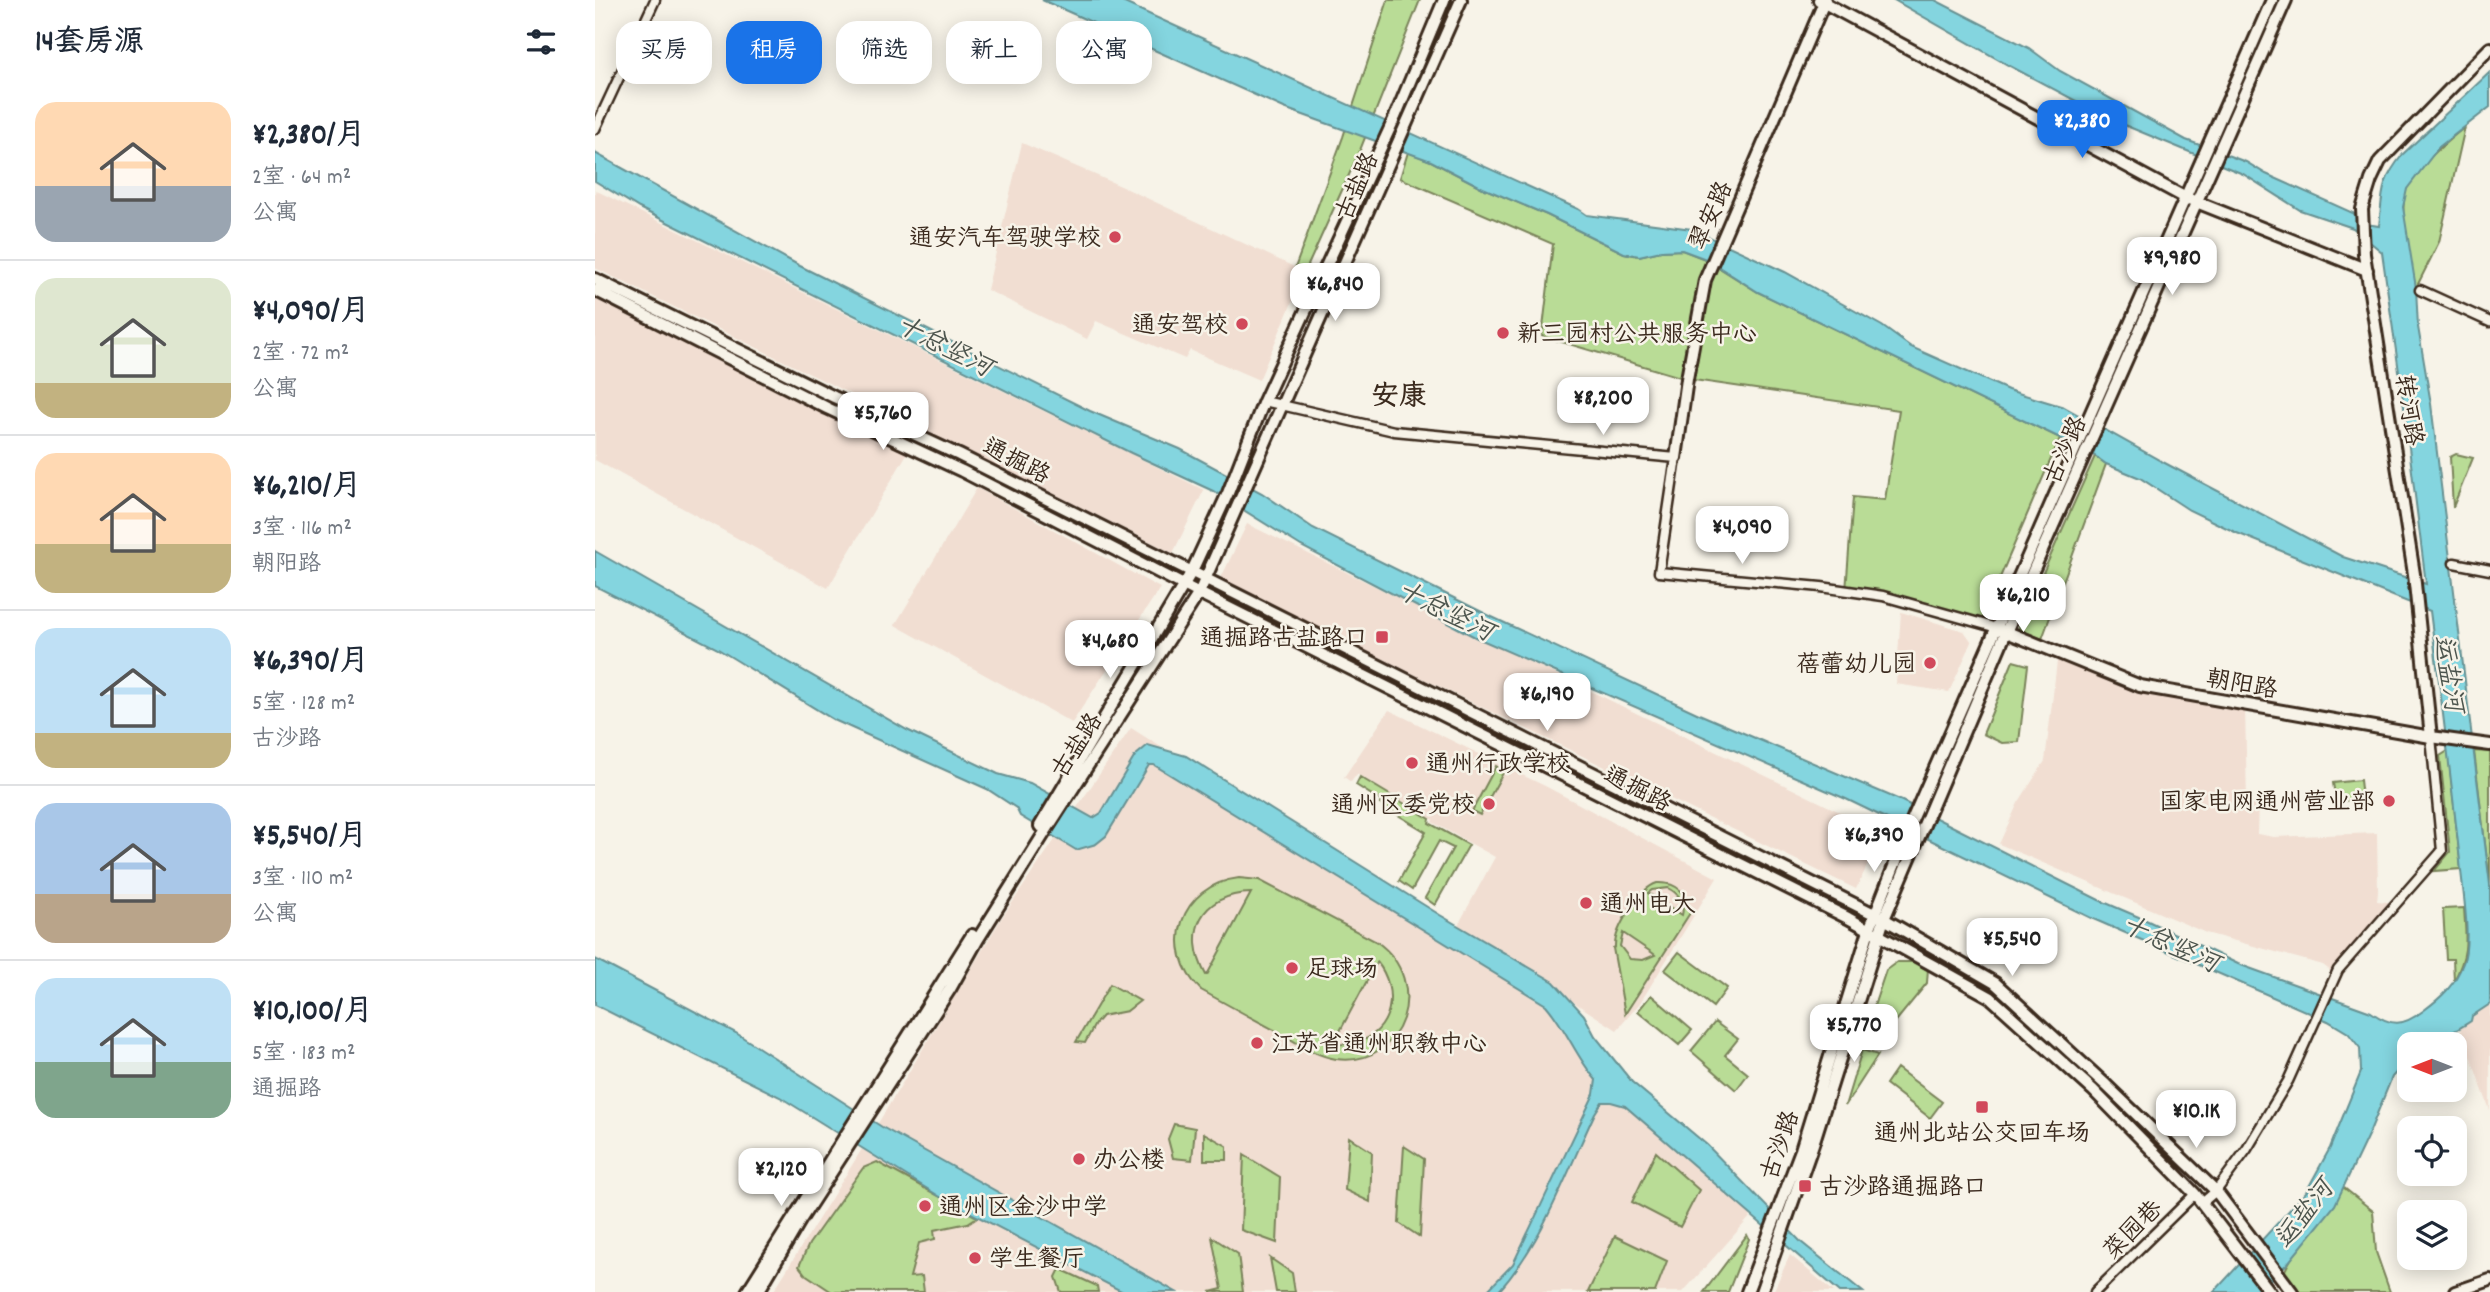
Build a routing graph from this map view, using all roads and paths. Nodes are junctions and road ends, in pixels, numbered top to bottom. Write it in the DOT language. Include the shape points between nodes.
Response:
graph roads {
  1 [pos="655,0"];
  2 [pos="1444,0"];
  3 [pos="1461,0"];
  4 [pos="2272,0"];
  5 [pos="2286,0"];
  6 [pos="1823,1"];
  7 [pos="2490,48"];
  8 [pos="595,129"];
  9 [pos="2184,197"];
  10 [pos="2197,203"];
  11 [pos="2367,270"];
  12 [pos="595,279"];
  13 [pos="595,290"];
  14 [pos="2420,290"];
  15 [pos="2490,322"];
  16 [pos="1264,401"];
  17 [pos="1280,406"];
  18 [pos="2100,408"];
  19 [pos="1676,458"];
  20 [pos="2454,563"];
  21 [pos="2490,570"];
  22 [pos="1192,571"];
  23 [pos="1207,578"];
  24 [pos="1185,585"];
  25 [pos="1199,593"];
  26 [pos="2001,630"];
  27 [pos="2436,738"];
  28 [pos="2490,745"];
  29 [pos="1065,794"];
  30 [pos="1879,917"];
  31 [pos="1873,932"];
  32 [pos="846,1143"];
  33 [pos="2216,1191"];
  34 [pos="2199,1198"];
  35 [pos="2490,1280"];
  36 [pos="2269,1291"];
  37 [pos="747,1292"];
  38 [pos="758,1292"];
  39 [pos="1747,1292"];
  40 [pos="1761,1292"];
  41 [pos="2095,1292"];
  42 [pos="2292,1292"];
  43 [pos="2455,1292"];
  1 -- 8 [label="street"];
  2 -- 16 [label="main road, 古盐路"];
  3 -- 17 [label="main road, 古盐路"];
  4 -- 9 [label="main road, 古沙路"];
  5 -- 10 [label="main road, 古沙路"];
  6 -- 9 [label="main road"];
  6 -- 19 [label="main road, 翠安路" via="1705,280"];
  7 -- 11 [label="main road, 转河路" via="2380,161 2362,209"];
  9 -- 10 [label="main road"];
  9 -- 18 [label="main road, 古沙路"];
  10 -- 11 [label="main road"];
  10 -- 18 [label="main road, 古沙路"];
  11 -- 27 [label="main road, 转河路"];
  12 -- 22 [label="main road, 通掘路"];
  13 -- 24 [label="main road, 通掘路"];
  14 -- 15 [label="street"];
  16 -- 17 [label="street"];
  16 -- 22 [label="main road, 古盐路"];
  17 -- 19 [label="street" via="1394,432"];
  17 -- 23 [label="main road, 古盐路"];
  18 -- 26 [label="main road, 古沙路"];
  19 -- 26 [label="street" via="1659,572 1883,596"];
  20 -- 21 [label="street"];
  22 -- 23 [label="main road, 通掘路"];
  22 -- 24 [label="main road, 古盐路"];
  23 -- 25 [label="main road, 古盐路"];
  23 -- 30 [label="main road, 通掘路"];
  24 -- 25 [label="main road, 通掘路"];
  24 -- 29 [label="main road, 古盐路"];
  25 -- 29 [label="main road, 古盐路"];
  25 -- 31 [label="main road, 通掘路"];
  26 -- 27 [label="main road, 朝阳路" via="2140,686"];
  26 -- 30 [label="main road, 古沙路" via="1915,849"];
  26 -- 30 [label="main road, 古沙路" via="1902,845"];
  27 -- 28 [label="main road, 朝阳路"];
  27 -- 33 [label="street, 菜园巷" via="2442,851 2338,970 2288,1081"];
  29 -- 32 [label="main road, 古盐路"];
  30 -- 31 [label="main road"];
  30 -- 33 [label="main road, 通掘路" via="1994,984"];
  31 -- 34 [label="main road, 通掘路" via="1990,998 2093,1090"];
  31 -- 39 [label="main road, 古沙路" via="1801,1150"];
  31 -- 40 [label="main road, 古沙路" via="1813,1144"];
  32 -- 37 [label="main road, 古盐路"];
  32 -- 38 [label="main road, 古盐路"];
  33 -- 34 [label="street, 菜园巷"];
  33 -- 42 [label="main road"];
  34 -- 36 [label="main road"];
  34 -- 41 [label="street, 菜园巷"];
  35 -- 43 [label="main road"];
}
